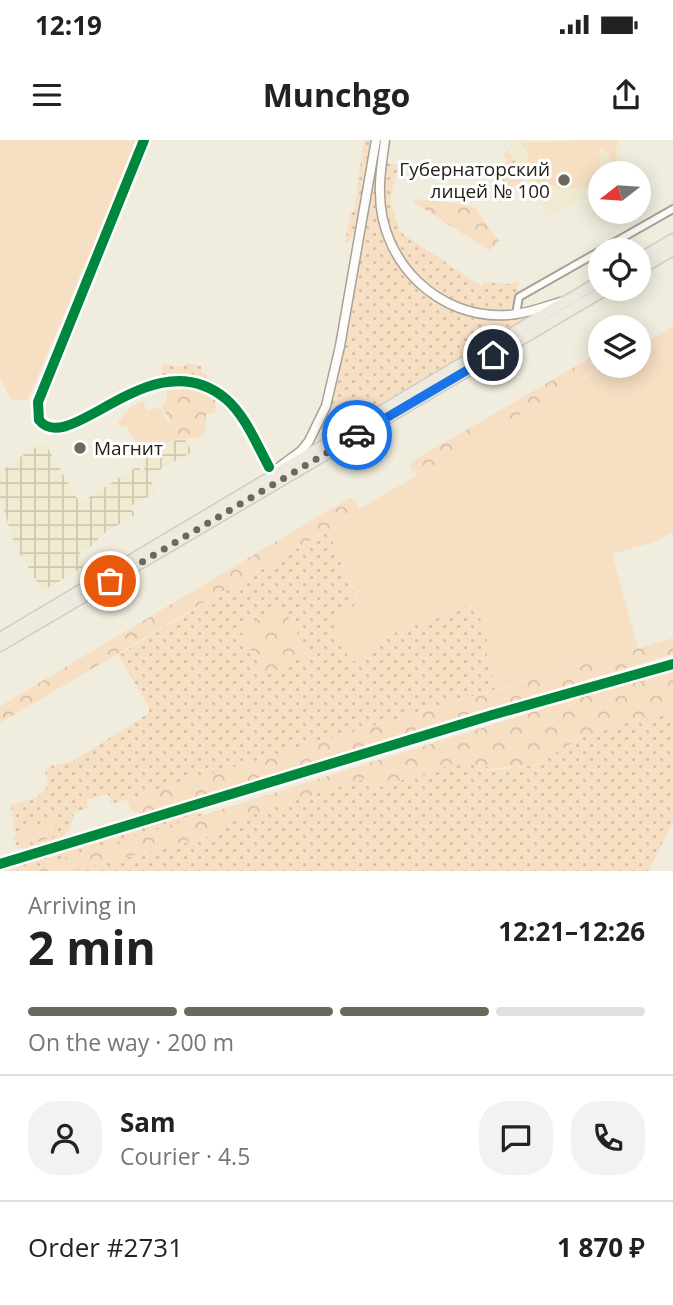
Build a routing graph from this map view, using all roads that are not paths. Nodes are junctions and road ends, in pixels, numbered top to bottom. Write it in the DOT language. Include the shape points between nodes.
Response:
graph roads {
  1 [pos="144,140"];
  2 [pos="376,140"];
  3 [pos="385,140"];
  4 [pos="378,159"];
  5 [pos="673,209"];
  6 [pos="623,238"];
  7 [pos="673,239"];
  8 [pos="673,250"];
  9 [pos="651,252"];
  10 [pos="588,258"];
  11 [pos="651,263"];
  12 [pos="588,289"];
  13 [pos="573,298"];
  14 [pos="588,300"];
  15 [pos="516,314"];
  16 [pos="269,467"];
  17 [pos="239,497"];
  18 [pos="127,567"];
  19 [pos="2,636"];
  20 [pos="0,646"];
  21 [pos="673,664"];
  22 [pos="0,864"];
  1 -- 16 [label="street" via="38,402 38,414 43,424 58,429 159,382 204,384 232,405"];
  2 -- 4 [label="street"];
  3 -- 4 [label="street"];
  4 -- 15 [label="street" via="383,219 407,270 428,291 452,305 479,313"];
  4 -- 17 [label="street" via="322,418 301,451"];
  5 -- 6 [label="street"];
  7 -- 9 [label="highway"];
  8 -- 11 [label="highway"];
  10 -- 15 [label="street" via="519,298"];
  12 -- 13 [label="highway"];
  13 -- 15 [label="street"];
  13 -- 17 [label="highway"];
  14 -- 18 [label="highway"];
  17 -- 18 [label="highway"];
  18 -- 19 [label="highway"];
  18 -- 20 [label="highway"];
  21 -- 22 [label="street"];
}
